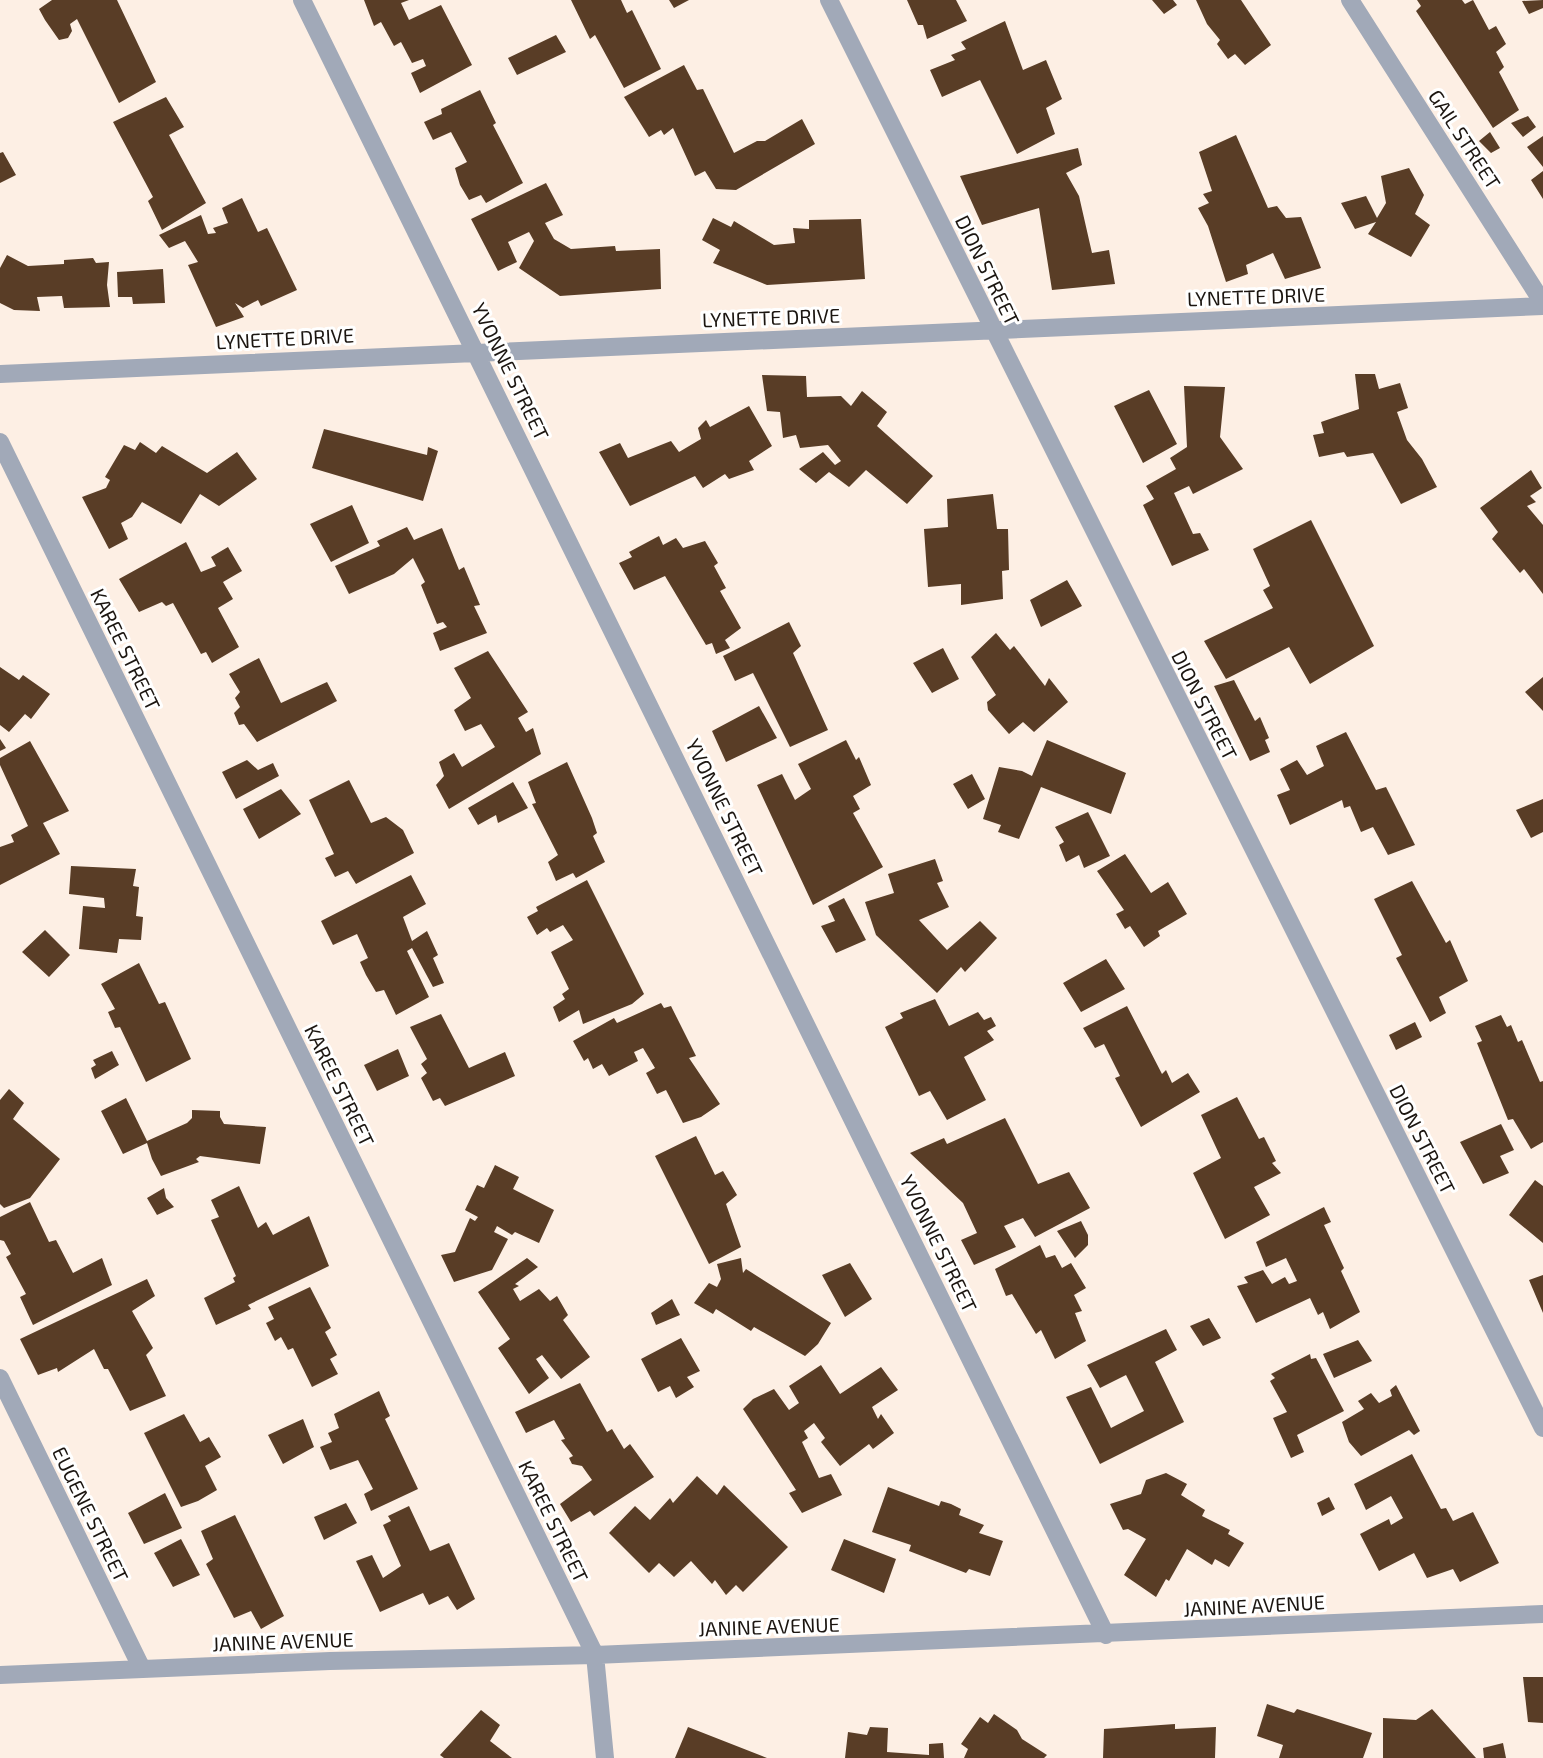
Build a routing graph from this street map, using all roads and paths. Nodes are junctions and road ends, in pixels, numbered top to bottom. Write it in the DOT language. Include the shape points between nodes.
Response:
graph roads {
  1 [pos="302,0"];
  2 [pos="829,0"];
  3 [pos="1350,0"];
  4 [pos="1543,305"];
  5 [pos="992,330"];
  6 [pos="476,351"];
  7 [pos="0,374"];
  8 [pos="0,442"];
  9 [pos="0,1378"];
  10 [pos="1543,1428"];
  11 [pos="1541,1614"];
  12 [pos="1106,1635"];
  13 [pos="595,1655"];
  14 [pos="142,1669"];
  15 [pos="0,1675"];
  16 [pos="605,1758"];
  1 -- 6 [label="street, YVONNE STREET"];
  2 -- 5 [label="street, DION STREET"];
  3 -- 4 [label="street, GAIL STREET"];
  4 -- 5 [label="street, LYNETTE DRIVE"];
  5 -- 6 [label="street, LYNETTE DRIVE"];
  5 -- 10 [label="street, DION STREET"];
  6 -- 7 [label="street, LYNETTE DRIVE"];
  6 -- 12 [label="street, YVONNE STREET"];
  8 -- 13 [label="street, KAREE STREET"];
  9 -- 14 [label="street, EUGENE STREET"];
  11 -- 12 [label="street, JANINE AVENUE"];
  12 -- 13 [label="street, JANINE AVENUE"];
  13 -- 14 [label="street, JANINE AVENUE"];
  13 -- 16 [label="street, KAREE STREET"];
  14 -- 15 [label="street, JANINE AVENUE"];
}
